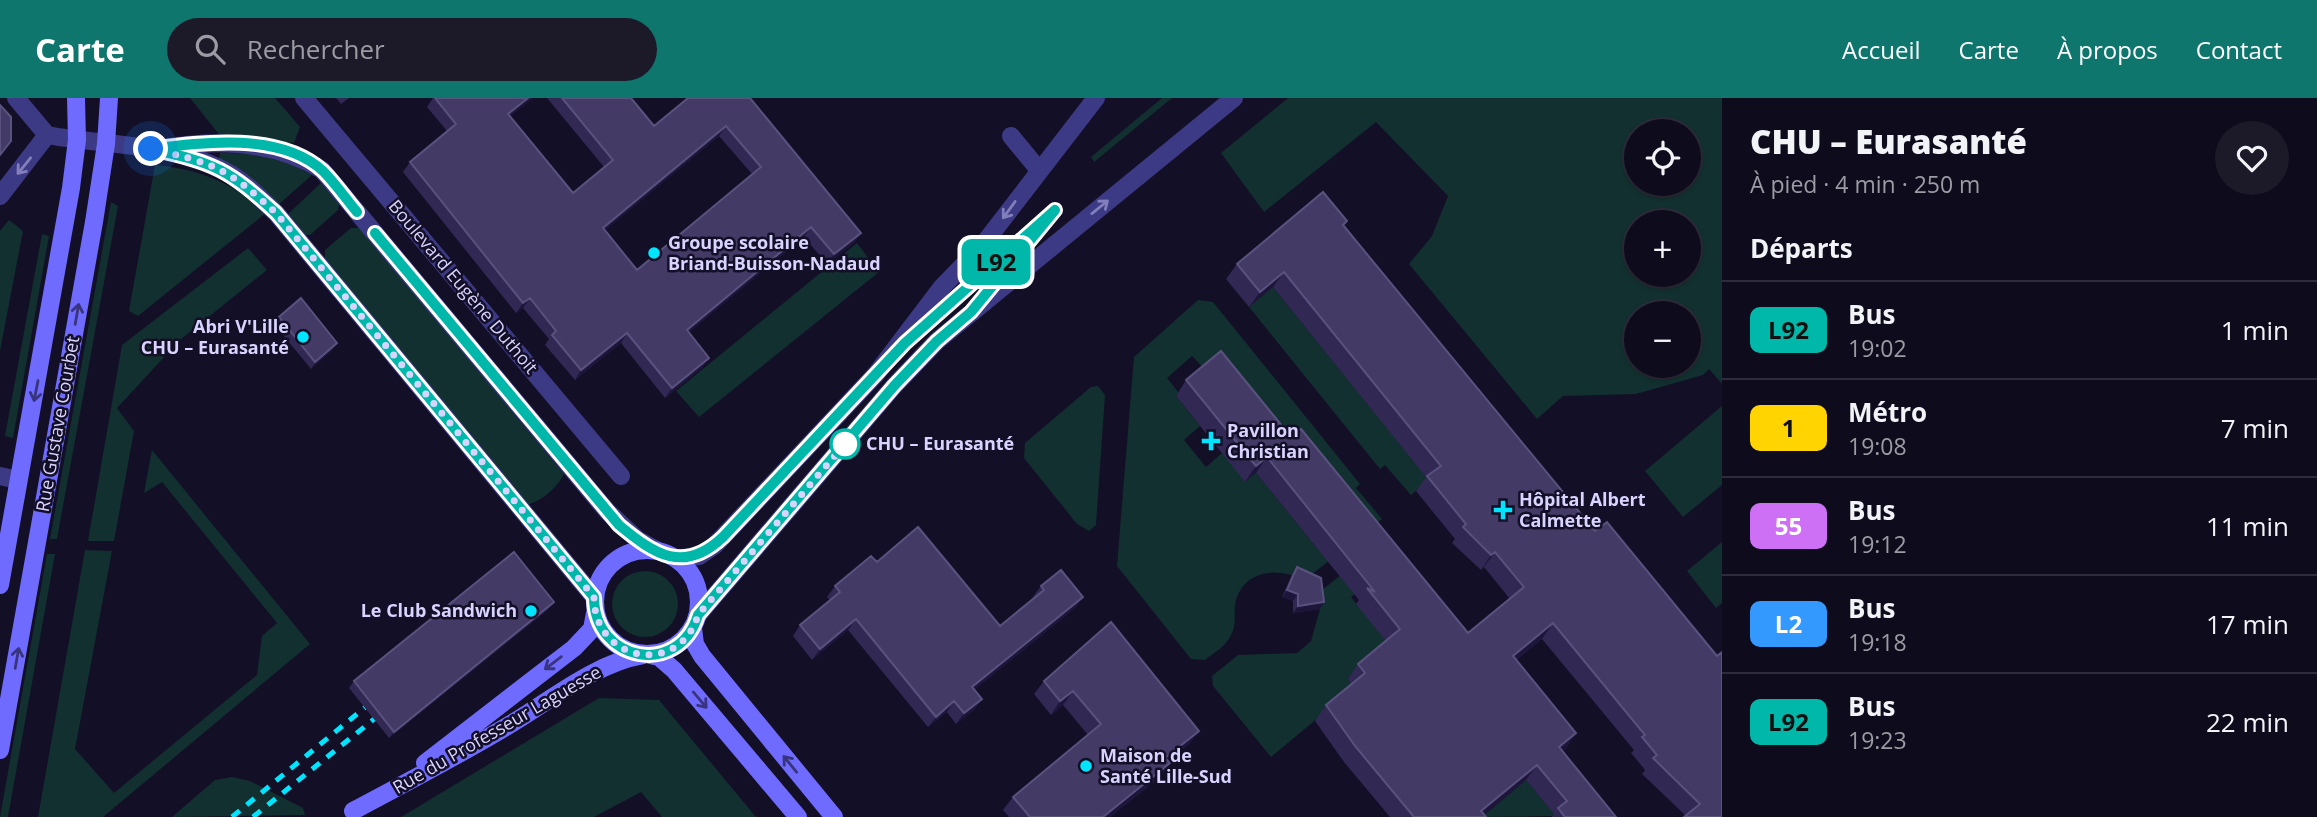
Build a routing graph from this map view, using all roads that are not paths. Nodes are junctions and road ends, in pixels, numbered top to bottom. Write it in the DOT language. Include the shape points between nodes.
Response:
graph roads {
  1 [pos="16,98"];
  2 [pos="76,98"];
  3 [pos="109,98"];
  4 [pos="304,98"];
  5 [pos="1096,98"];
  6 [pos="1234,98"];
  7 [pos="47,135"];
  8 [pos="1011,136"];
  9 [pos="77,141"];
  10 [pos="106,144"];
  11 [pos="151,149"];
  12 [pos="1039,170"];
  13 [pos="0,196"];
  14 [pos="621,476"];
  15 [pos="9,478"];
  16 [pos="658,551"];
  17 [pos="676,559"];
  18 [pos="0,584"];
  19 [pos="595,605"];
  20 [pos="695,622"];
  21 [pos="646,655"];
  22 [pos="0,750"];
  23 [pos="348,814"];
  24 [pos="798,817"];
  25 [pos="834,817"];
  1 -- 7 [label="street"];
  2 -- 9 [label="street, Rue Gustave Courbet"];
  3 -- 10 [label="street, Rue Gustave Courbet"];
  4 -- 14 [label="street, Boulevard Eugène Duthoit"];
  5 -- 12 [label="street"];
  20 -- 6 [label="street, one-way" via="937,341"];
  7 -- 9 [label="street, Boulevard Eugène Duthoit"];
  7 -- 13 [label="street, one-way"];
  8 -- 12 [label="street"];
  9 -- 10 [label="street, Boulevard Eugène Duthoit"];
  9 -- 15 [label="street, Rue Gustave Courbet, one-way" via="43,354"];
  10 -- 11 [label="street, Boulevard Eugène Duthoit"];
  22 -- 10 [label="street, Rue Gustave Courbet, one-way"];
  11 -- 16 [label="street, Boulevard Eugène Duthoit" via="253,145 281,150 322,170 607,511 629,533"];
  11 -- 19 [label="street, Boulevard Eugène Duthoit" via="215,165 234,175 276,213"];
  12 -- 17 [label="street, one-way" via="876,374 821,433 715,545 691,559"];
  15 -- 18 [label="street, Rue Gustave Courbet"];
  16 -- 17 [label="street"];
  16 -- 19 [label="street" via="631,552 613,562 600,578"];
  17 -- 20 [label="street" via="694,580 700,601"];
  19 -- 21 [label="street" via="600,627 615,644"];
  19 -- 23 [label="street, Rue du Professeur Laguesse, one-way" via="592,629 574,648 449,745"];
  20 -- 21 [label="street" via="672,649"];
  25 -- 20 [label="street, one-way" via="702,656 695,644"];
  21 -- 23 [label="street, Rue du Professeur Laguesse" via="601,670"];
  21 -- 24 [label="street, one-way" via="659,657 674,670"];
}
